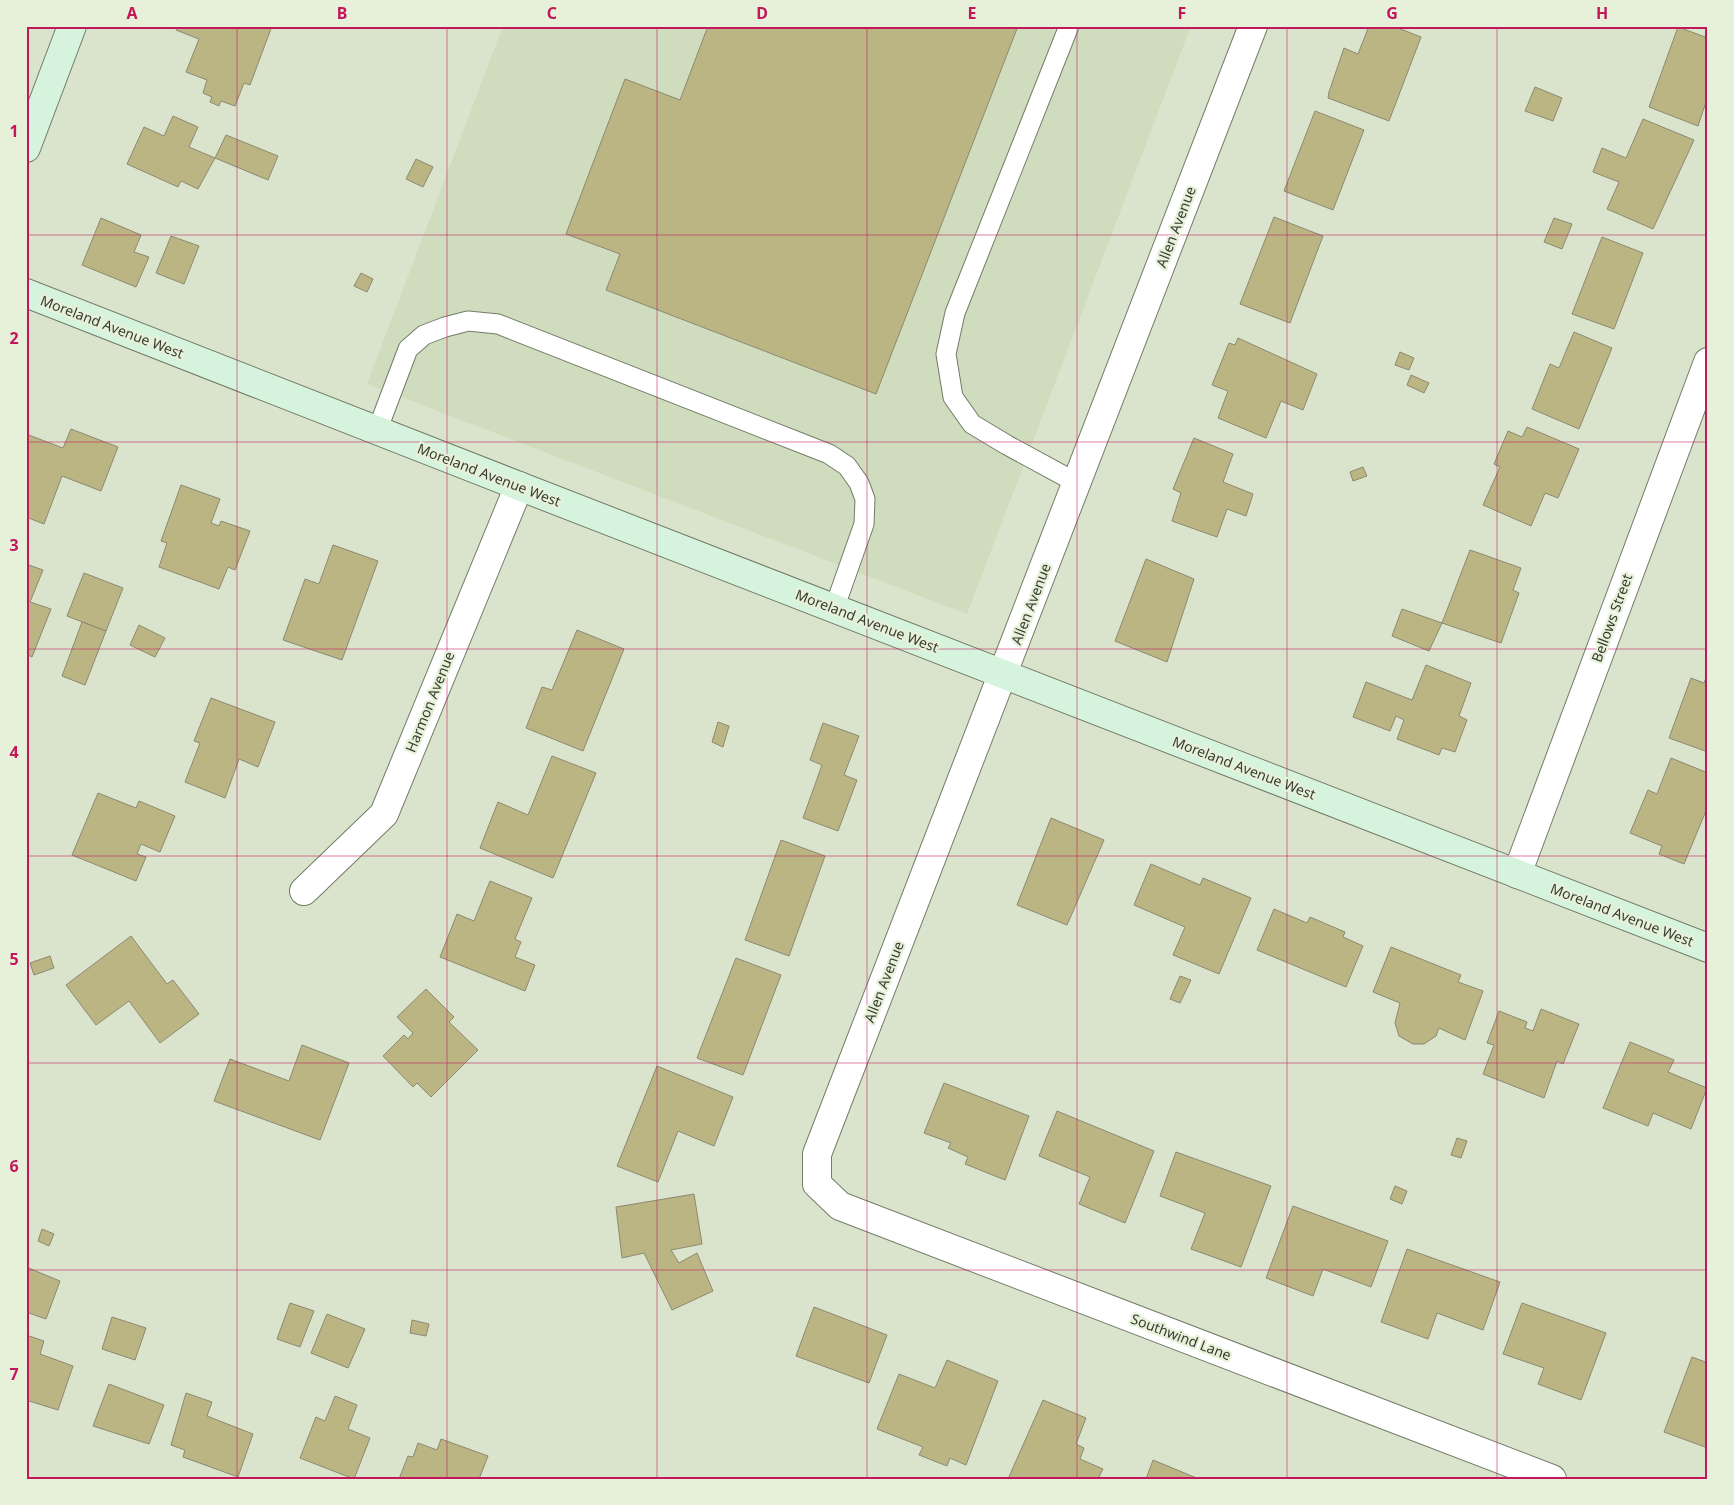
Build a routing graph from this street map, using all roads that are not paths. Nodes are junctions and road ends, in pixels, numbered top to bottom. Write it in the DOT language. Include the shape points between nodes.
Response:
graph roads {
  1 [pos="72,26"];
  2 [pos="1069,26"];
  3 [pos="1253,26"];
  4 [pos="26,148"];
  5 [pos="26,293"];
  6 [pos="1708,362"];
  7 [pos="377,431"];
  8 [pos="1077,483"];
  9 [pos="519,486"];
  10 [pos="834,609"];
  11 [pos="1004,674"];
  12 [pos="1517,874"];
  13 [pos="304,891"];
  14 [pos="1708,948"];
  15 [pos="817,1184"];
  16 [pos="1552,1479"];
  1 -- 4 [label="street"];
  2 -- 8 [label="lane" via="955,313 946,354 953,397 972,424"];
  3 -- 8 [label="street, Allen Avenue"];
  5 -- 7 [label="street, Moreland Avenue West"];
  6 -- 12 [label="street, Bellows Street"];
  7 -- 9 [label="street, Moreland Avenue West"];
  7 -- 10 [label="lane" via="408,349 424,335 445,326 468,321 498,324 829,454 847,466 865,499 864,524"];
  8 -- 11 [label="street, Allen Avenue"];
  9 -- 10 [label="street, Moreland Avenue West"];
  9 -- 13 [label="street, Harmon Avenue" via="384,814"];
  10 -- 11 [label="street, Moreland Avenue West"];
  11 -- 12 [label="street, Moreland Avenue West"];
  11 -- 15 [label="street, Allen Avenue" via="817,1154"];
  12 -- 14 [label="street, Moreland Avenue West"];
  15 -- 16 [label="street, Southwind Lane" via="840,1206"];
}
